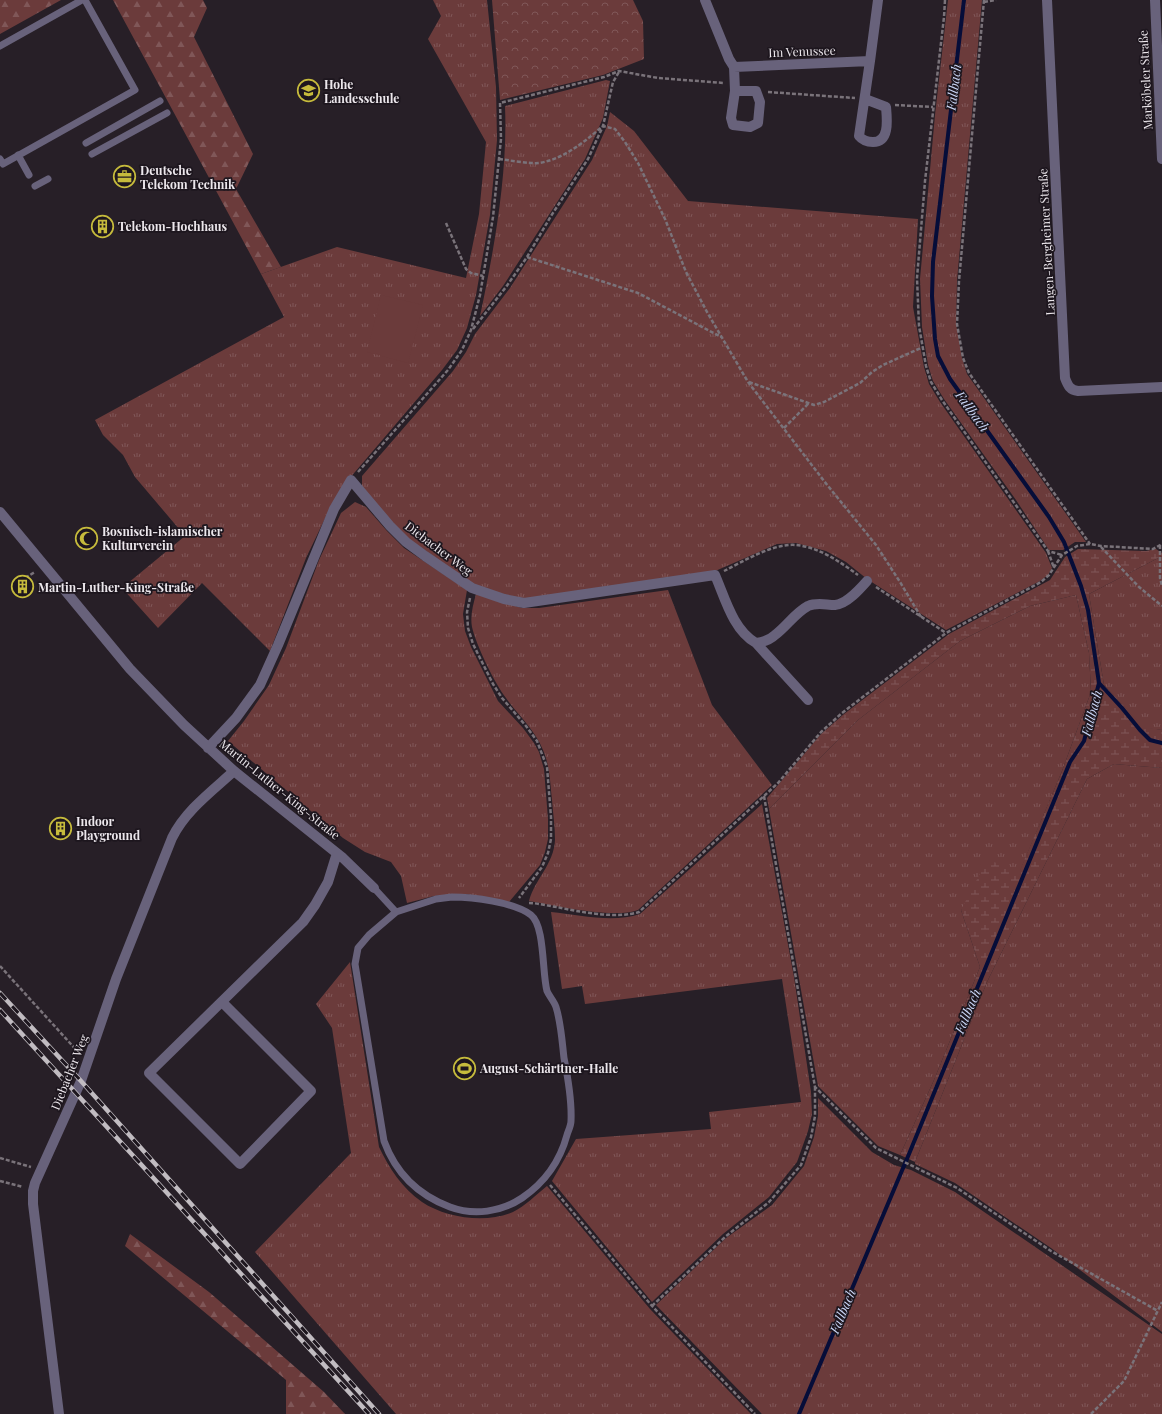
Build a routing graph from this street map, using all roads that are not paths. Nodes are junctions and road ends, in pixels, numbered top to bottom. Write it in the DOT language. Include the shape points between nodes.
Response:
graph roads {
  1 [pos="83,0"];
  2 [pos="705,0"];
  3 [pos="878,0"];
  4 [pos="1047,0"];
  5 [pos="1155,0"];
  6 [pos="0,46"];
  7 [pos="870,61"];
  8 [pos="734,67"];
  9 [pos="735,88"];
  10 [pos="865,99"];
  11 [pos="160,101"];
  12 [pos="167,113"];
  13 [pos="86,143"];
  14 [pos="92,154"];
  15 [pos="18,156"];
  16 [pos="0,159"];
  17 [pos="1162,159"];
  18 [pos="29,174"];
  19 [pos="48,179"];
  20 [pos="35,186"];
  21 [pos="1162,387"];
  22 [pos="0,512"];
  23 [pos="867,581"];
  24 [pos="756,643"];
  25 [pos="808,700"];
  26 [pos="208,748"];
  27 [pos="234,771"];
  28 [pos="337,853"];
  29 [pos="374,888"];
  30 [pos="396,912"];
  31 [pos="222,1002"];
  32 [pos="59,1414"];
  1 -- 6 [label="lane"];
  1 -- 15 [label="lane" via="135,90"];
  2 -- 8 [label="street"];
  3 -- 7 [label="street"];
  4 -- 21 [label="street, Langen-Bergheimer Straße" via="1065,378 1072,390 1078,391"];
  5 -- 17 [label="street, Marköbeler Straße"];
  7 -- 8 [label="street, Im Venussee"];
  7 -- 10 [label="street"];
  8 -- 9 [label="street"];
  9 -- 9 [label="street" via="731,118 733,125 750,127 758,123 760,102 756,91"];
  10 -- 10 [label="street" via="886,107 887,119 884,138 881,141 866,142 859,136"];
  11 -- 13 [label="lane"];
  12 -- 14 [label="lane"];
  15 -- 16 [label="lane" via="3,164"];
  15 -- 18 [label="lane"];
  19 -- 20 [label="lane"];
  22 -- 26 [label="street, Martin-Luther-King-Straße" via="130,669"];
  23 -- 24 [label="street" via="846,601 837,605 808,606 775,635 766,641"];
  24 -- 25 [label="street"];
  24 -- 26 [label="street, Diebacher Weg" via="748,639 732,615 715,575 524,603 472,588 406,542 351,480 334,509 260,685 236,718"];
  26 -- 27 [label="street, Martin-Luther-King-Straße"];
  27 -- 28 [label="street, Martin-Luther-King-Straße"];
  27 -- 32 [label="street, Diebacher Weg" via="195,807 178,827 116,980 81,1081 35,1183 34,1212"];
  28 -- 29 [label="street, Martin-Luther-King-Straße"];
  28 -- 31 [label="street, Martin-Luther-King-Straße" via="328,882 303,922"];
  29 -- 30 [label="lane"];
  30 -- 30 [label="lane" via="436,899 467,897 513,907 530,915 537,925 548,991 559,1022 569,1088 571,1122 564,1146 545,1178 533,1190 509,1206 496,1210 462,1211 428,1198 399,1171 389,1155 384,1141 355,964 358,948"];
  31 -- 31 [label="street, Martin-Luther-King-Straße" via="149,1073 240,1164 311,1091"];
}
